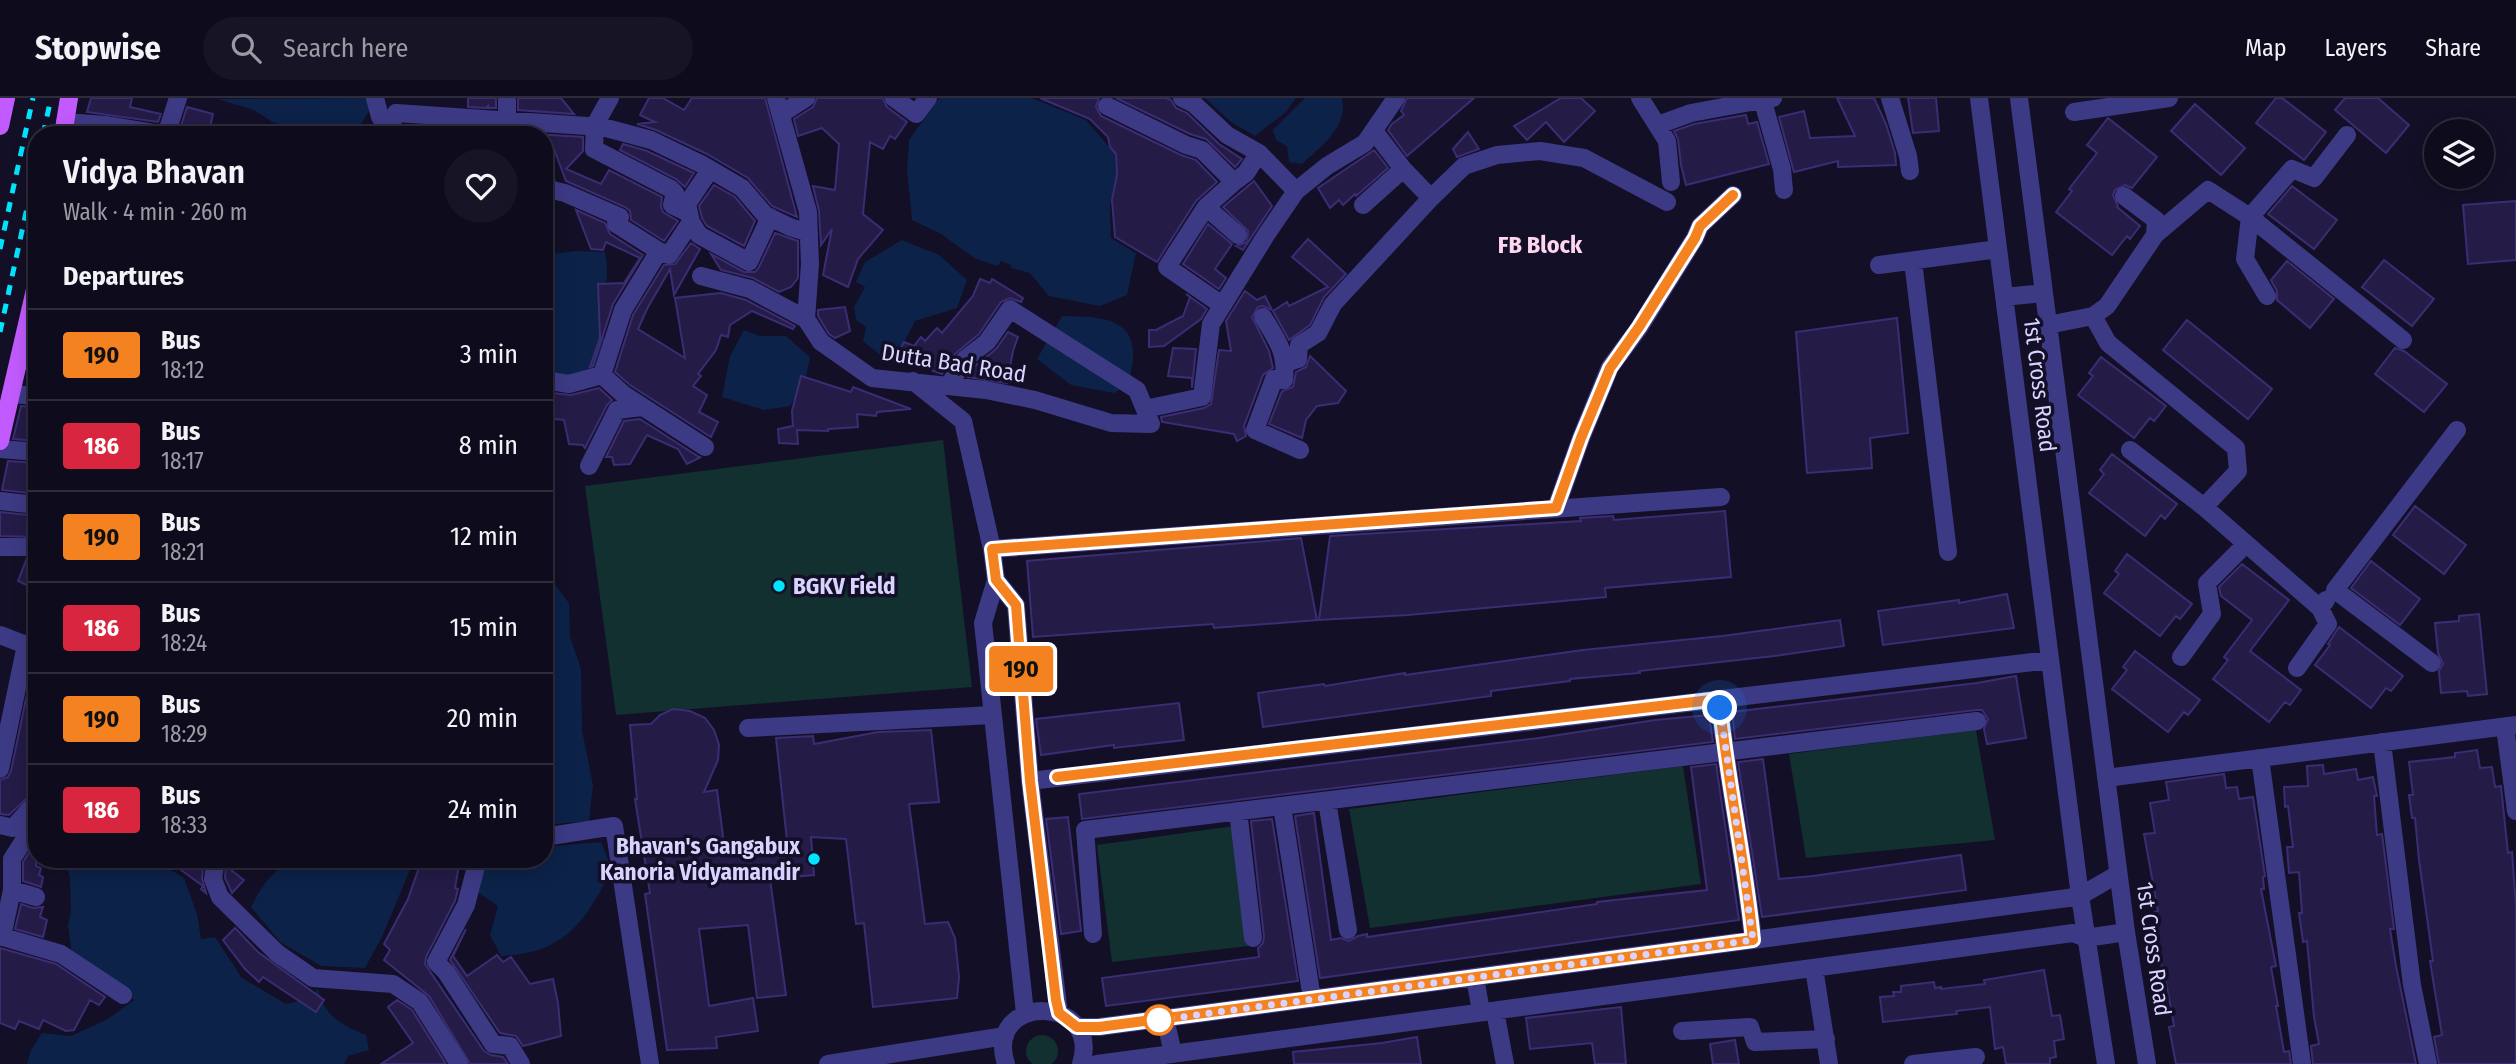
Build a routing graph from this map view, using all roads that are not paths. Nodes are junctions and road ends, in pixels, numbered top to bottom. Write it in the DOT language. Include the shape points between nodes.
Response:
graph roads {
  1 [pos="6,98"];
  2 [pos="69,98"];
  3 [pos="178,98"];
  4 [pos="375,98"];
  5 [pos="507,98"];
  6 [pos="610,98"];
  7 [pos="806,98"];
  8 [pos="894,98"];
  9 [pos="928,98"];
  10 [pos="1182,98"];
  11 [pos="1640,98"];
  12 [pos="1890,98"];
  13 [pos="1979,98"];
  14 [pos="2019,98"];
  15 [pos="2169,98"];
  16 [pos="1766,99"];
  17 [pos="1389,100"];
  18 [pos="441,106"];
  19 [pos="779,106"];
  20 [pos="1107,106"];
  21 [pos="2074,112"];
  22 [pos="507,120"];
  23 [pos="595,125"];
  24 [pos="1658,125"];
  25 [pos="0,126"];
  26 [pos="64,126"];
  27 [pos="91,126"];
  28 [pos="111,126"];
  29 [pos="169,126"];
  30 [pos="388,126"];
  31 [pos="391,126"];
  32 [pos="479,126"];
  33 [pos="528,126"];
  34 [pos="553,128"];
  35 [pos="1374,131"];
  36 [pos="2347,135"];
  37 [pos="1259,153"];
  38 [pos="1403,169"];
  39 [pos="710,170"];
  40 [pos="1910,171"];
  41 [pos="1234,182"];
  42 [pos="1671,182"];
  43 [pos="553,190"];
  44 [pos="1784,190"];
  45 [pos="1296,191"];
  46 [pos="1733,195"];
  47 [pos="2124,196"];
  48 [pos="1430,198"];
  49 [pos="1667,202"];
  50 [pos="1363,205"];
  51 [pos="1206,207"];
  52 [pos="690,217"];
  53 [pos="770,217"];
  54 [pos="2250,217"];
  55 [pos="809,233"];
  56 [pos="2155,234"];
  57 [pos="1238,235"];
  58 [pos="1998,249"];
  59 [pos="659,251"];
  60 [pos="1913,261"];
  61 [pos="1879,265"];
  62 [pos="701,276"];
  63 [pos="2044,293"];
  64 [pos="2267,296"];
  65 [pos="2004,297"];
  66 [pos="1222,305"];
  67 [pos="2093,316"];
  68 [pos="1263,317"];
  69 [pos="806,319"];
  70 [pos="28,320"];
  71 [pos="2048,325"];
  72 [pos="2403,340"];
  73 [pos="1286,363"];
  74 [pos="602,375"];
  75 [pos="553,381"];
  76 [pos="913,381"];
  77 [pos="949,385"];
  78 [pos="11,394"];
  79 [pos="28,395"];
  80 [pos="642,407"];
  81 [pos="1145,410"];
  82 [pos="2457,430"];
  83 [pos="0,441"];
  84 [pos="705,447"];
  85 [pos="0,449"];
  86 [pos="1300,450"];
  87 [pos="2130,450"];
  88 [pos="28,452"];
  89 [pos="589,466"];
  90 [pos="1721,496"];
  91 [pos="0,501"];
  92 [pos="28,504"];
  93 [pos="2204,507"];
  94 [pos="1556,508"];
  95 [pos="2246,544"];
  96 [pos="0,547"];
  97 [pos="28,549"];
  98 [pos="992,549"];
  99 [pos="1948,552"];
  100 [pos="996,580"];
  101 [pos="2335,590"];
  102 [pos="2320,608"];
  103 [pos="0,635"];
  104 [pos="2181,657"];
  105 [pos="2050,660"];
  106 [pos="2432,663"];
  107 [pos="2297,668"];
  108 [pos="1719,699"];
  109 [pos="992,715"];
  110 [pos="1977,720"];
  111 [pos="2511,726"];
  112 [pos="748,728"];
  113 [pos="2382,742"];
  114 [pos="1725,751"];
  115 [pos="2260,758"];
  116 [pos="0,769"];
  117 [pos="2106,778"];
  118 [pos="1030,781"];
  119 [pos="1327,801"];
  120 [pos="1282,806"];
  121 [pos="28,811"];
  122 [pos="1238,811"];
  123 [pos="2516,811"];
  124 [pos="19,821"];
  125 [pos="0,825"];
  126 [pos="553,836"];
  127 [pos="215,868"];
  128 [pos="476,868"];
  129 [pos="2118,874"];
  130 [pos="12,890"];
  131 [pos="2080,896"];
  132 [pos="36,897"];
  133 [pos="1348,930"];
  134 [pos="2126,932"];
  135 [pos="1093,934"];
  136 [pos="1,937"];
  137 [pos="1254,938"];
  138 [pos="2086,938"];
  139 [pos="1753,940"];
  140 [pos="1814,968"];
  141 [pos="1475,977"];
  142 [pos="123,995"];
  143 [pos="1312,999"];
  144 [pos="1488,1011"];
  145 [pos="1025,1013"];
  146 [pos="1059,1013"];
  147 [pos="1165,1018"];
  148 [pos="1077,1027"];
  149 [pos="1682,1031"];
  150 [pos="1005,1036"];
  151 [pos="1826,1040"];
  152 [pos="1172,1053"];
  153 [pos="1976,1057"];
  154 [pos="460,1064"];
  155 [pos="521,1064"];
  156 [pos="650,1064"];
  157 [pos="828,1064"];
  158 [pos="1006,1064"];
  159 [pos="1081,1064"];
  160 [pos="1097,1064"];
  161 [pos="1504,1064"];
  162 [pos="1829,1064"];
  163 [pos="1913,1064"];
  164 [pos="2106,1064"];
  165 [pos="2147,1064"];
  166 [pos="2302,1064"];
  167 [pos="2428,1064"];
  1 -- 25 [label="main road"];
  2 -- 26 [label="main road"];
  3 -- 29 [label="street"];
  4 -- 30 [label="street"];
  5 -- 22 [label="street"];
  6 -- 23 [label="street"];
  7 -- 19 [label="street"];
  8 -- 9 [label="street" via="916,114"];
  10 -- 37 [label="street" via="1227,135"];
  11 -- 24 [label="street"];
  12 -- 40 [label="street"];
  13 -- 58 [label="street, 1st Cross Road"];
  14 -- 63 [label="street, 1st Cross Road"];
  15 -- 21 [label="street"];
  16 -- 24 [label="street" via="1691,113"];
  16 -- 44 [label="street"];
  17 -- 35 [label="street"];
  18 -- 31 [label="street" via="396,113"];
  18 -- 32 [label="street"];
  19 -- 55 [label="street" via="808,212"];
  20 -- 41 [label="street" via="1202,150"];
  22 -- 32 [label="street"];
  22 -- 33 [label="street"];
  23 -- 34 [label="street"];
  23 -- 39 [label="street" via="651,140"];
  23 -- 52 [label="street" via="594,149 671,189 675,193 672,205"];
  24 -- 42 [label="street" via="1667,141"];
  27 -- 28 [label="street"];
  35 -- 38 [label="street"];
  35 -- 45 [label="street" via="1365,143"];
  36 -- 54 [label="street" via="2314,178 2292,169"];
  37 -- 41 [label="street"];
  37 -- 45 [label="street"];
  38 -- 48 [label="street"];
  38 -- 50 [label="street"];
  39 -- 52 [label="street" via="687,204"];
  39 -- 53 [label="street" via="742,188"];
  41 -- 51 [label="street"];
  43 -- 59 [label="street" via="620,217 617,224"];
  45 -- 66 [label="street"];
  46 -- 94 [label="street" via="1700,226 1610,368"];
  47 -- 56 [label="street" via="2156,220"];
  48 -- 49 [label="street" via="1464,166 1497,155 1540,151 1584,158"];
  48 -- 73 [label="street" via="1333,304 1318,332 1299,345 1298,359"];
  51 -- 57 [label="street"];
  51 -- 66 [label="street" via="1167,267"];
  52 -- 53 [label="street" via="699,236 749,262"];
  52 -- 59 [label="street" via="669,255"];
  53 -- 55 [label="street"];
  54 -- 56 [label="street" via="2208,190"];
  54 -- 64 [label="street" via="2245,258"];
  54 -- 72 [label="street"];
  55 -- 69 [label="street"];
  56 -- 67 [label="street" via="2107,306"];
  58 -- 60 [label="street"];
  58 -- 65 [label="street, 1st Cross Road"];
  59 -- 74 [label="street" via="623,310"];
  60 -- 61 [label="street"];
  60 -- 99 [label="street"];
  62 -- 69 [label="street" via="750,289"];
  63 -- 65 [label="street"];
  63 -- 71 [label="street, 1st Cross Road"];
  65 -- 105 [label="street, 1st Cross Road"];
  66 -- 81 [label="street" via="1211,324 1202,397"];
  67 -- 71 [label="street"];
  67 -- 93 [label="street" via="2108,343 2236,448 2238,471"];
  68 -- 73 [label="street"];
  69 -- 76 [label="street, Dutta Bad Road" via="821,342 872,378"];
  70 -- 78 [label="main road"];
  71 -- 117 [label="street, 1st Cross Road"];
  73 -- 86 [label="street" via="1284,380 1274,379 1255,430"];
  74 -- 75 [label="street" via="569,384"];
  74 -- 80 [label="street"];
  76 -- 77 [label="street, Dutta Bad Road"];
  76 -- 98 [label="street" via="963,421"];
  77 -- 81 [label="street, Dutta Bad Road" via="1035,400 1111,423 1151,424"];
  77 -- 81 [label="street, Dutta Bad Road" via="965,359 987,342 1010,309 1137,390"];
  78 -- 79 [label="street"];
  78 -- 83 [label="main road"];
  80 -- 84 [label="street"];
  80 -- 89 [label="street" via="617,410"];
  82 -- 101 [label="street"];
  85 -- 88 [label="street"];
  87 -- 93 [label="street"];
  90 -- 94 [label="street"];
  91 -- 92 [label="street"];
  93 -- 95 [label="street"];
  94 -- 98 [label="street"];
  95 -- 102 [label="street"];
  95 -- 104 [label="street" via="2207,583 2212,614"];
  96 -- 97 [label="street"];
  98 -- 100 [label="street"];
  100 -- 109 [label="street" via="983,622"];
  100 -- 118 [label="street" via="1016,605"];
  101 -- 102 [label="street"];
  101 -- 106 [label="street"];
  102 -- 107 [label="street" via="2328,624"];
  103 -- 116 [label="street" via="26,645"];
  105 -- 108 [label="street"];
  105 -- 131 [label="street, 1st Cross Road"];
  108 -- 114 [label="street"];
  108 -- 118 [label="street"];
  109 -- 112 [label="street"];
  109 -- 145 [label="street"];
  110 -- 114 [label="street"];
  111 -- 113 [label="street"];
  111 -- 123 [label="street"];
  113 -- 115 [label="street"];
  113 -- 167 [label="street" via="2412,985"];
  114 -- 119 [label="street"];
  114 -- 139 [label="street"];
  115 -- 117 [label="street"];
  115 -- 166 [label="street"];
  117 -- 129 [label="street, 1st Cross Road"];
  118 -- 146 [label="street"];
  119 -- 120 [label="street"];
  119 -- 133 [label="street"];
  120 -- 122 [label="street"];
  120 -- 143 [label="street"];
  121 -- 124 [label="street"];
  122 -- 135 [label="street" via="1085,830"];
  122 -- 137 [label="street"];
  124 -- 125 [label="street" via="13,828"];
  124 -- 130 [label="street" via="26,838 12,859"];
  126 -- 156 [label="street" via="614,826"];
  127 -- 154 [label="street" via="213,879 220,897 277,953 313,978 393,984 420,1002"];
  128 -- 155 [label="street" via="466,905 436,962 493,1044 510,1046"];
  129 -- 131 [label="street"];
  129 -- 134 [label="street, 1st Cross Road"];
  130 -- 132 [label="street"];
  130 -- 136 [label="street"];
  131 -- 138 [label="street, 1st Cross Road"];
  131 -- 139 [label="street"];
  134 -- 138 [label="street"];
  134 -- 165 [label="street, 1st Cross Road"];
  136 -- 142 [label="street" via="61,954"];
  138 -- 140 [label="street" via="2073,933"];
  138 -- 164 [label="street, 1st Cross Road"];
  139 -- 141 [label="street"];
  140 -- 144 [label="street"];
  140 -- 151 [label="street"];
  141 -- 143 [label="street"];
  141 -- 144 [label="street"];
  143 -- 147 [label="street"];
  144 -- 152 [label="street"];
  144 -- 161 [label="street"];
  145 -- 146 [label="street" via="1041,1009"];
  145 -- 150 [label="street"];
  146 -- 148 [label="street"];
  147 -- 148 [label="street"];
  147 -- 152 [label="street"];
  148 -- 159 [label="street" via="1083,1044"];
  149 -- 151 [label="street" via="1750,1027 1755,1042"];
  150 -- 157 [label="street"];
  150 -- 158 [label="street"];
  151 -- 162 [label="street"];
  152 -- 160 [label="street"];
  153 -- 163 [label="street"];
}
